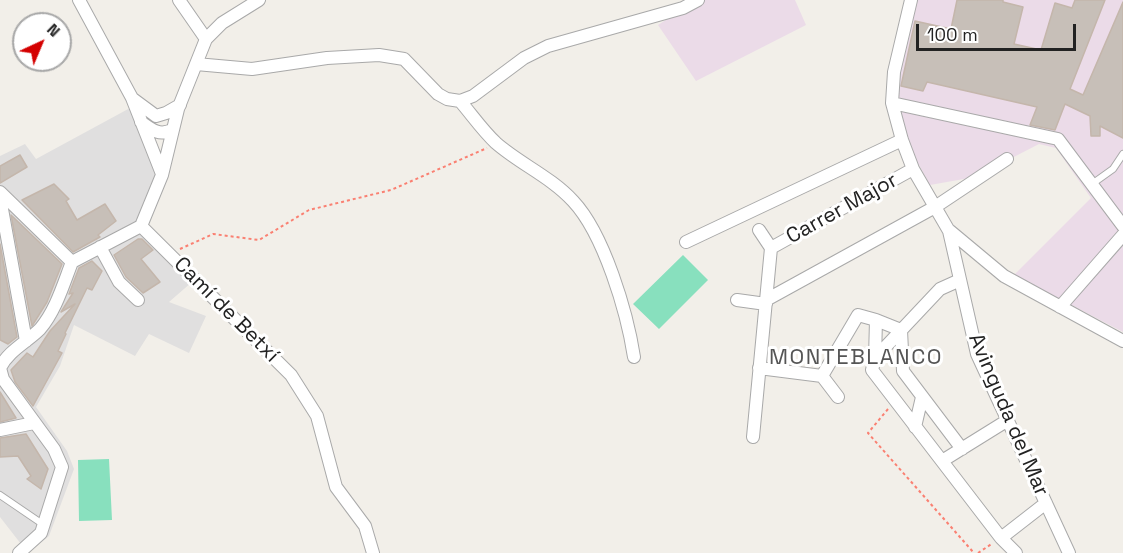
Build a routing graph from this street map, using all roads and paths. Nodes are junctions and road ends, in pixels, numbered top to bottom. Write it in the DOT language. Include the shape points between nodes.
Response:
graph roads {
  1 [pos="79,0"];
  2 [pos="179,0"];
  3 [pos="259,0"];
  4 [pos="698,0"];
  5 [pos="911,0"];
  6 [pos="206,39"];
  7 [pos="196,64"];
  8 [pos="132,98"];
  9 [pos="460,101"];
  10 [pos="892,103"];
  11 [pos="180,105"];
  12 [pos="156,116"];
  13 [pos="141,122"];
  14 [pos="172,130"];
  15 [pos="902,140"];
  16 [pos="496,143"];
  17 [pos="1123,154"];
  18 [pos="1007,159"];
  19 [pos="913,169"];
  20 [pos="162,175"];
  21 [pos="1092,184"];
  22 [pos="0,192"];
  23 [pos="0,198"];
  24 [pos="935,207"];
  25 [pos="141,226"];
  26 [pos="1123,226"];
  27 [pos="759,230"];
  28 [pos="949,231"];
  29 [pos="1123,235"];
  30 [pos="686,242"];
  31 [pos="100,247"];
  32 [pos="771,248"];
  33 [pos="170,255"];
  34 [pos="72,262"];
  35 [pos="960,280"];
  36 [pos="138,300"];
  37 [pos="737,300"];
  38 [pos="766,302"];
  39 [pos="1060,307"];
  40 [pos="876,320"];
  41 [pos="901,330"];
  42 [pos="26,341"];
  43 [pos="1123,341"];
  44 [pos="2,355"];
  45 [pos="634,357"];
  46 [pos="875,358"];
  47 [pos="759,368"];
  48 [pos="822,376"];
  49 [pos="838,397"];
  50 [pos="922,397"];
  51 [pos="895,400"];
  52 [pos="1008,420"];
  53 [pos="34,423"];
  54 [pos="915,427"];
  55 [pos="0,430"];
  56 [pos="753,437"];
  57 [pos="962,449"];
  58 [pos="942,461"];
  59 [pos="0,495"];
  60 [pos="1046,503"];
  61 [pos="44,525"];
  62 [pos="1001,538"];
  63 [pos="20,553"];
  64 [pos="373,553"];
  65 [pos="976,553"];
  66 [pos="1016,553"];
  67 [pos="1069,553"];
  1 -- 8 [label="street"];
  2 -- 6 [label="street"];
  3 -- 6 [label="street" via="222,23"];
  4 -- 9 [label="street" via="683,8 548,46"];
  5 -- 10 [label="street, Avinguda del Mar" via="894,72"];
  6 -- 7 [label="street"];
  7 -- 9 [label="street" via="252,69 379,55 404,59 438,94"];
  7 -- 11 [label="street"];
  8 -- 12 [label="street"];
  8 -- 13 [label="street"];
  9 -- 16 [label="street"];
  10 -- 15 [label="street, Avinguda del Mar"];
  10 -- 21 [label="street" via="1058,139"];
  11 -- 12 [label="street"];
  11 -- 14 [label="street"];
  12 -- 14 [label="street"];
  13 -- 14 [label="street" via="164,134"];
  13 -- 20 [label="street"];
  14 -- 20 [label="street"];
  15 -- 19 [label="street, Avinguda del Mar"];
  15 -- 30 [label="street"];
  16 -- 33 [label="path" via="391,190 309,210 259,240 213,234"];
  16 -- 45 [label="street" via="561,189 582,211 596,234 625,312"];
  17 -- 21 [label="lane" via="1113,169"];
  18 -- 24 [label="street"];
  19 -- 24 [label="street, Avinguda del Mar"];
  19 -- 32 [label="street, Carrer Major"];
  20 -- 25 [label="street"];
  21 -- 26 [label="street"];
  22 -- 34 [label="street"];
  23 -- 42 [label="street"];
  24 -- 28 [label="street, Avinguda del Mar"];
  24 -- 38 [label="street"];
  25 -- 31 [label="street"];
  25 -- 33 [label="street, Camí de Betxí"];
  27 -- 32 [label="street, Carrer Major"];
  28 -- 35 [label="street, Avinguda del Mar"];
  28 -- 39 [label="street" via="1004,276"];
  29 -- 39 [label="street"];
  31 -- 34 [label="street"];
  31 -- 36 [label="street" via="119,282"];
  32 -- 38 [label="street, Carrer Major"];
  33 -- 64 [label="street, Camí de Betxí" via="291,375 316,416 336,488 365,526"];
  34 -- 42 [label="street" via="52,310"];
  35 -- 41 [label="street" via="940,289"];
  35 -- 52 [label="street, Avinguda del Mar" via="977,354"];
  37 -- 38 [label="street"];
  38 -- 47 [label="street, Carrer Major"];
  39 -- 43 [label="street"];
  40 -- 41 [label="street"];
  40 -- 46 [label="street"];
  40 -- 48 [label="street" via="858,315"];
  41 -- 46 [label="street"];
  41 -- 50 [label="street" via="903,371"];
  42 -- 44 [label="street"];
  44 -- 53 [label="street" via="1,375"];
  46 -- 51 [label="street" via="872,370"];
  47 -- 48 [label="street"];
  47 -- 56 [label="street, Carrer Major"];
  48 -- 49 [label="street"];
  50 -- 54 [label="street"];
  50 -- 57 [label="street"];
  51 -- 54 [label="street"];
  51 -- 65 [label="path" via="868,434"];
  52 -- 57 [label="street"];
  52 -- 60 [label="street, Avinguda del Mar"];
  53 -- 55 [label="street"];
  53 -- 61 [label="street" via="62,467"];
  54 -- 58 [label="street"];
  57 -- 58 [label="street"];
  58 -- 62 [label="street"];
  59 -- 61 [label="lane"];
  60 -- 62 [label="street"];
  60 -- 67 [label="street, Avinguda del Mar"];
  61 -- 63 [label="street"];
  62 -- 65 [label="path"];
  62 -- 66 [label="street"];
}
